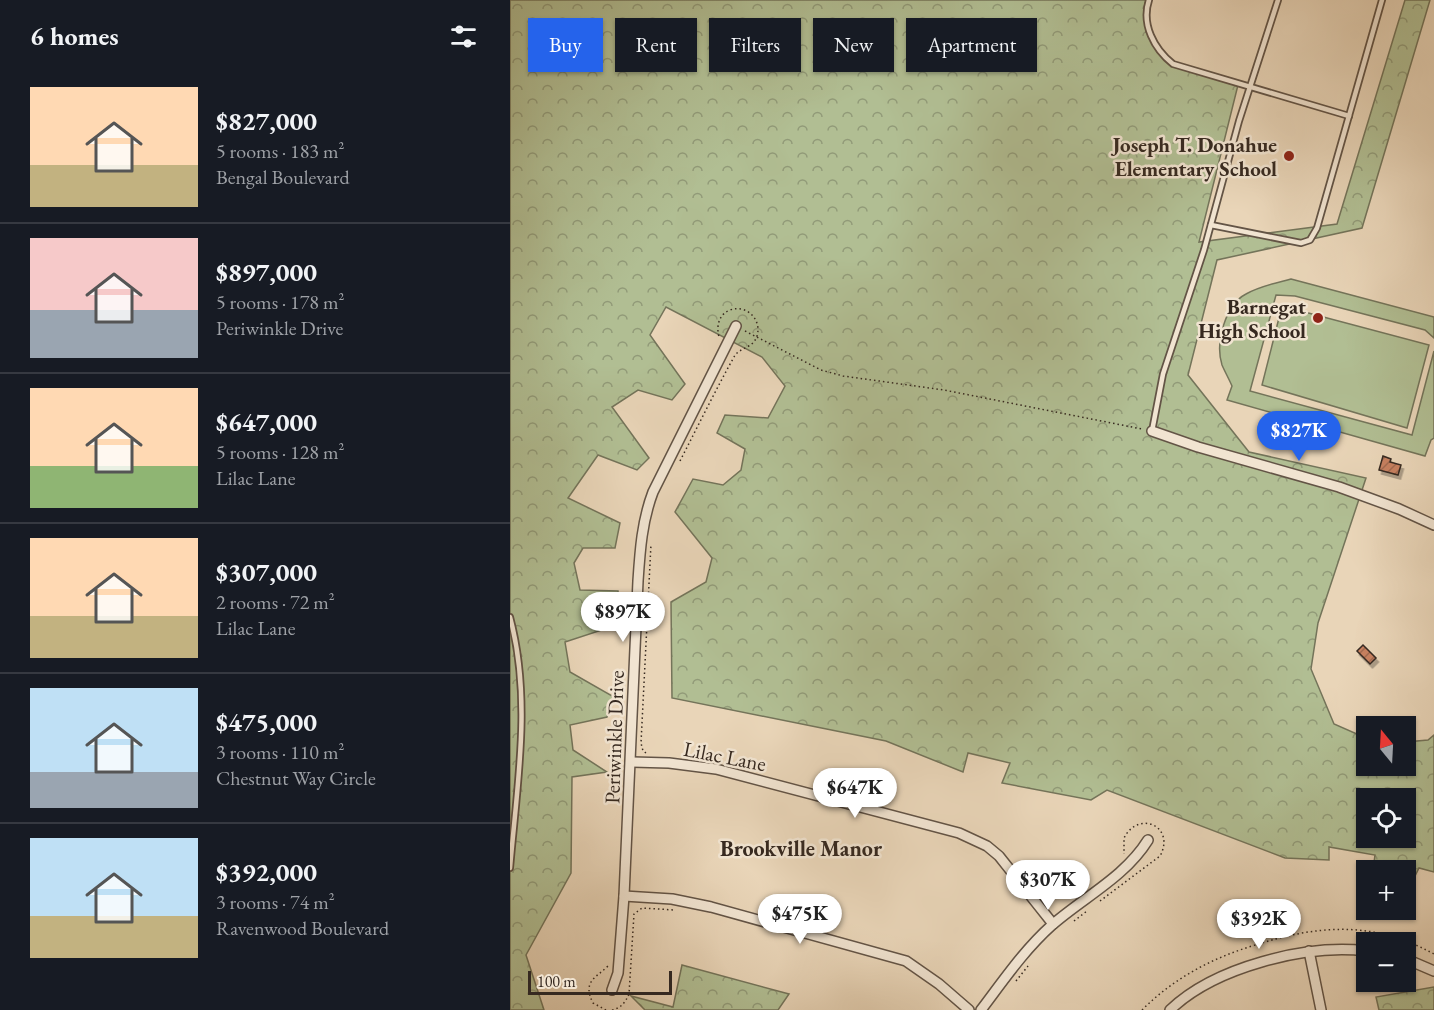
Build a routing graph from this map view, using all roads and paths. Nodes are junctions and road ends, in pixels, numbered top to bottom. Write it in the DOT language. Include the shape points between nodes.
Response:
graph roads {
  1 [pos="1149,0"];
  2 [pos="1278,0"];
  3 [pos="1382,0"];
  4 [pos="1250,88"];
  5 [pos="1349,116"];
  6 [pos="1211,225"];
  7 [pos="736,326"];
  8 [pos="756,337"];
  9 [pos="720,341"];
  10 [pos="1152,431"];
  11 [pos="680,460"];
  12 [pos="1434,525"];
  13 [pos="651,543"];
  14 [pos="510,617"];
  15 [pos="649,754"];
  16 [pos="632,762"];
  17 [pos="1148,840"];
  18 [pos="1124,858"];
  19 [pos="510,868"];
  20 [pos="624,896"];
  21 [pos="1096,904"];
  22 [pos="1089,909"];
  23 [pos="675,910"];
  24 [pos="1053,924"];
  25 [pos="1066,926"];
  26 [pos="1356,950"];
  27 [pos="1309,951"];
  28 [pos="611,961"];
  29 [pos="1030,962"];
  30 [pos="1416,963"];
  31 [pos="1434,971"];
  32 [pos="1011,985"];
  33 [pos="612,990"];
  34 [pos="606,1010"];
  35 [pos="612,1010"];
  36 [pos="969,1010"];
  37 [pos="981,1010"];
  38 [pos="1170,1010"];
  39 [pos="1321,1010"];
  1 -- 4 [label="lane" via="1149,32 1161,55 1173,64"];
  2 -- 4 [label="lane"];
  3 -- 5 [label="lane"];
  4 -- 5 [label="lane"];
  4 -- 6 [label="lane"];
  5 -- 6 [label="lane" via="1317,228 1310,240 1301,243"];
  6 -- 10 [label="lane" via="1163,374"];
  7 -- 8 [label="path"];
  7 -- 16 [label="street, Periwinkle Drive" via="646,512 638,581"];
  8 -- 9 [label="path" via="758,324 754,316 740,309 730,310 719,320"];
  8 -- 10 [label="path" via="821,370 843,376 944,390"];
  8 -- 11 [label="path" via="750,346 735,354"];
  10 -- 12 [label="street" via="1339,488"];
  13 -- 15 [label="path" via="641,743 643,751"];
  14 -- 19 [label="lane" via="523,711"];
  16 -- 20 [label="street, Periwinkle Drive"];
  16 -- 24 [label="street, Lilac Lane" via="716,769 959,832 999,856"];
  17 -- 24 [label="street" via="1125,869"];
  18 -- 21 [label="path" via="1124,838 1134,826 1150,824 1160,830 1165,845 1160,856"];
  20 -- 33 [label="street, Periwinkle Drive" via="618,973"];
  20 -- 36 [label="street" via="672,899 711,907 906,961"];
  22 -- 25 [label="path"];
  23 -- 35 [label="path" via="642,908 633,914 629,994 625,1003"];
  24 -- 37 [label="street" via="1030,946"];
  26 -- 27 [label="street"];
  27 -- 38 [label="street" via="1230,974 1200,987"];
  27 -- 39 [label="street"];
  28 -- 34 [label="path" via="595,975 589,991 592,1003"];
  29 -- 32 [label="path"];
  30 -- 31 [label="street"];
}
